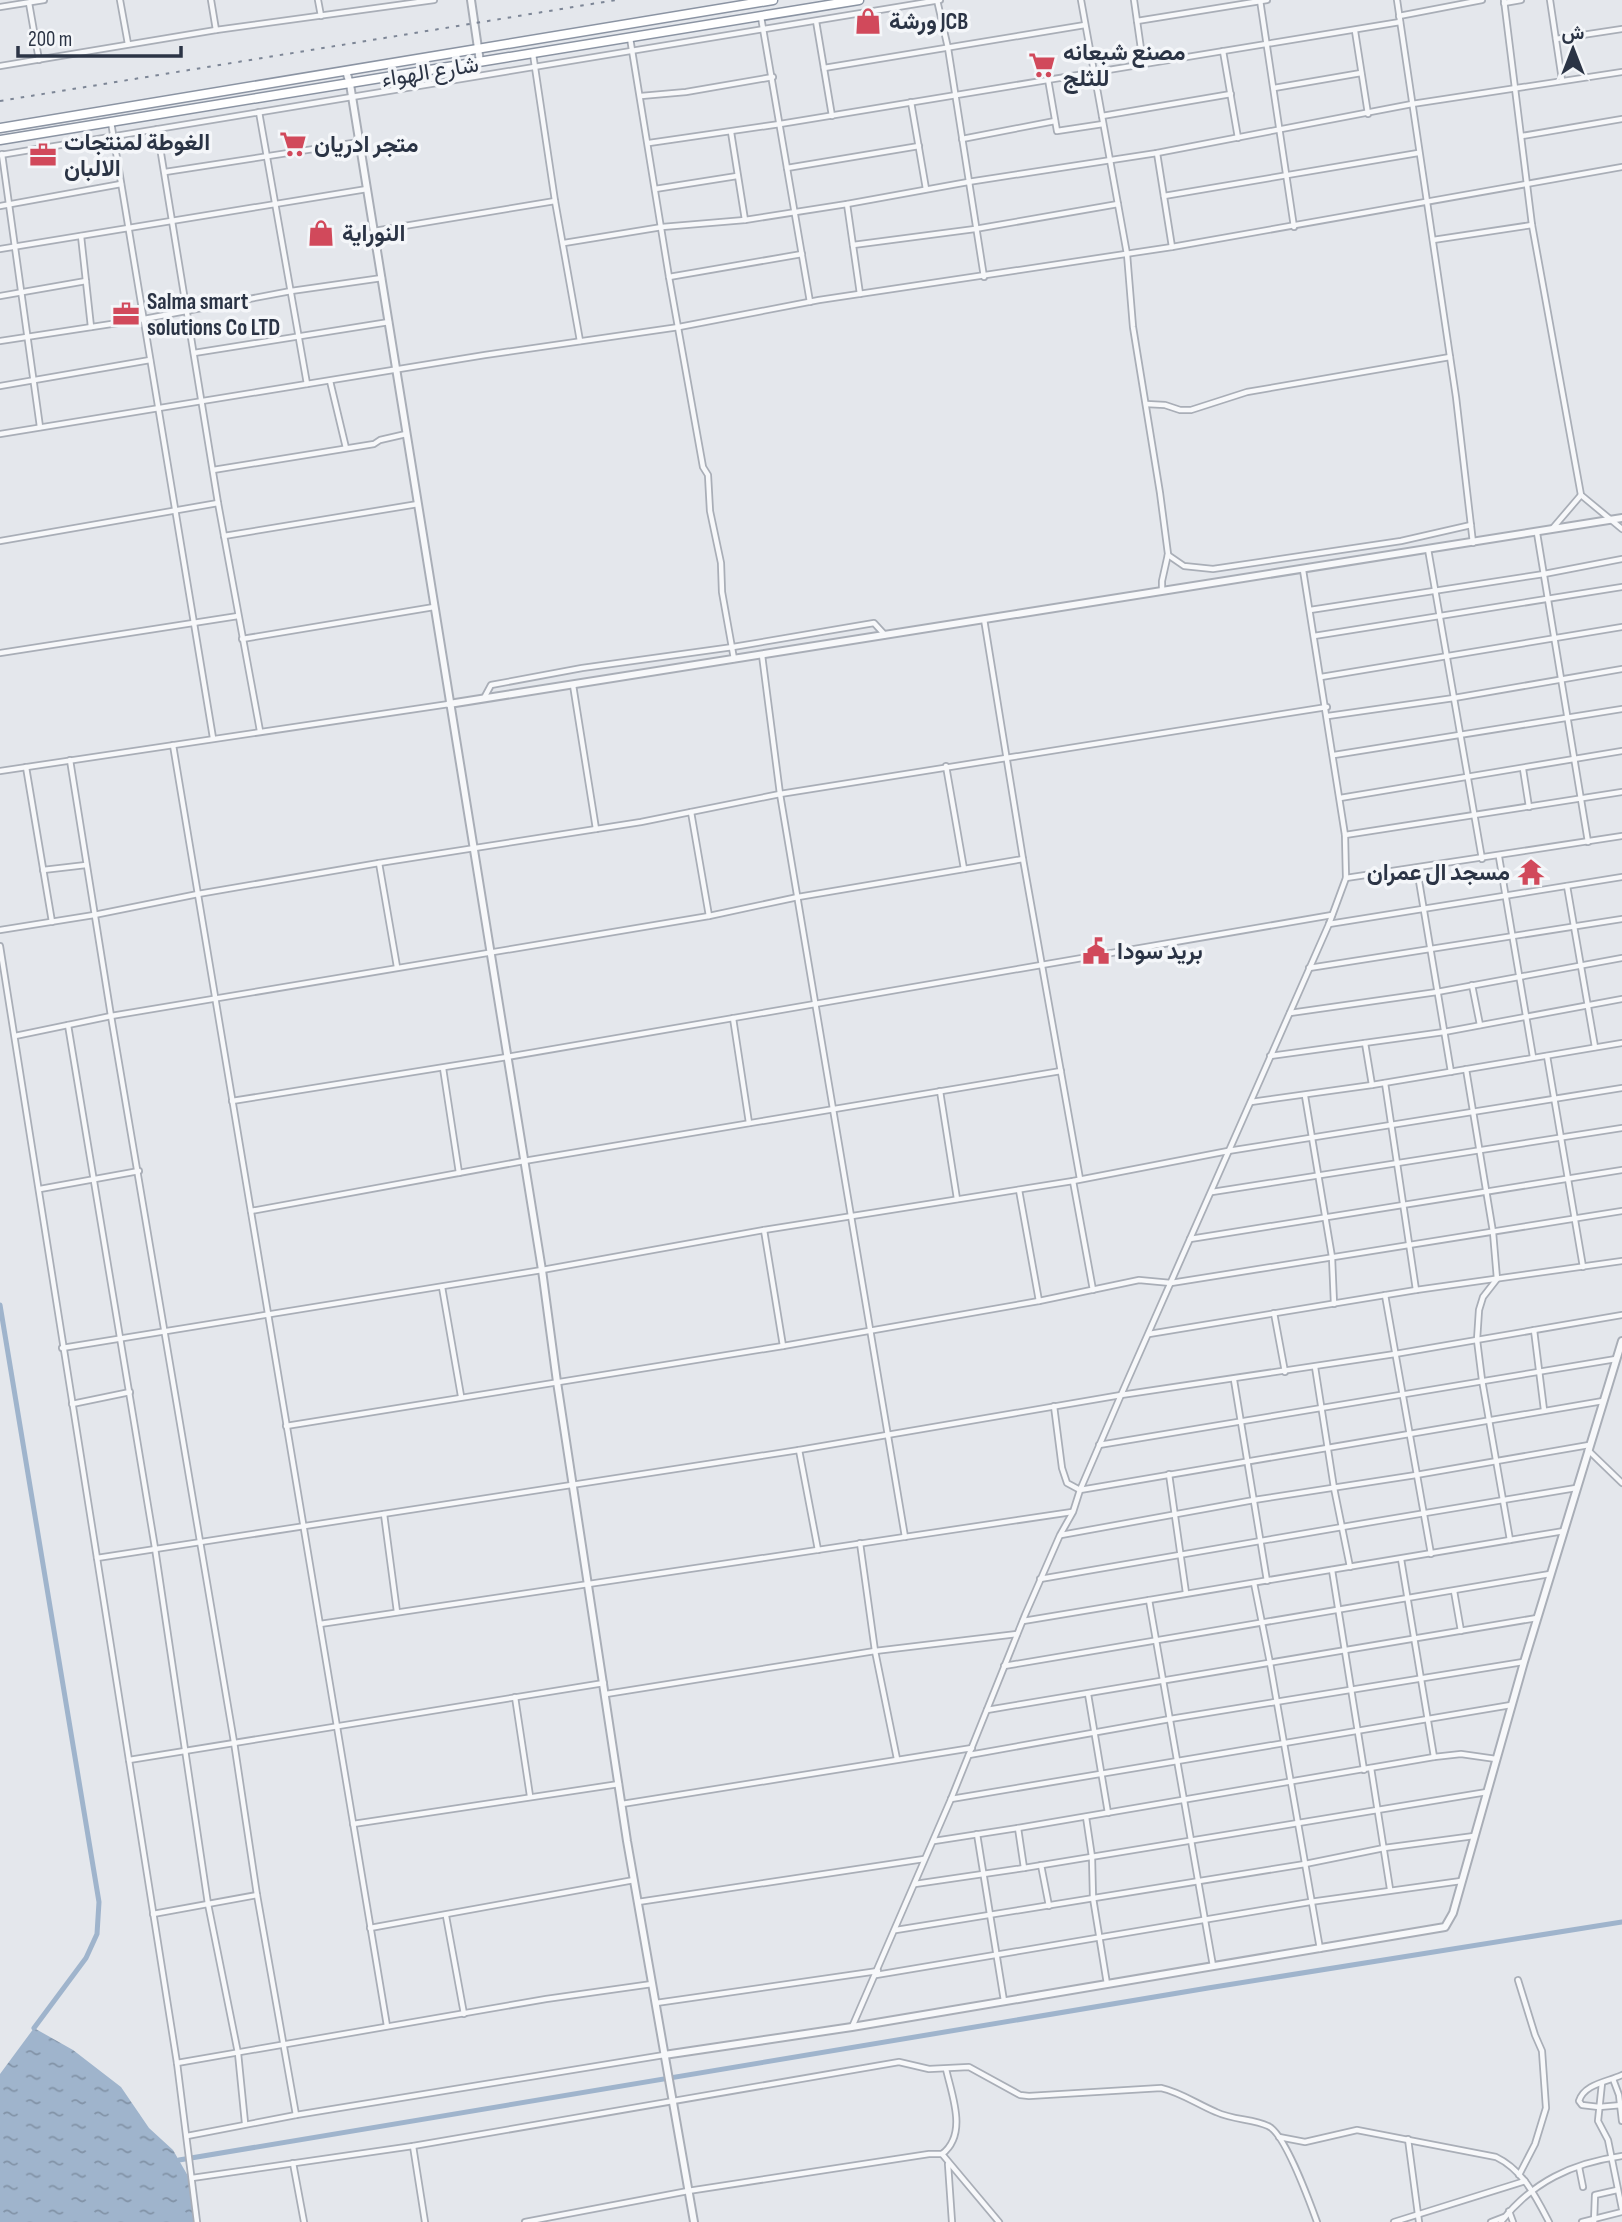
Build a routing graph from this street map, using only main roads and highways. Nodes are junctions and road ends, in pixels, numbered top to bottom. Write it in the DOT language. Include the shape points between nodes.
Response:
graph roads {
  1 [pos="773,0"];
  2 [pos="859,0"];
  3 [pos="0,128"];
  4 [pos="0,140"];
  1 -- 3 [label="highway, شارع الهواء"];
  2 -- 4 [label="highway, شارع الهواء"];
}
